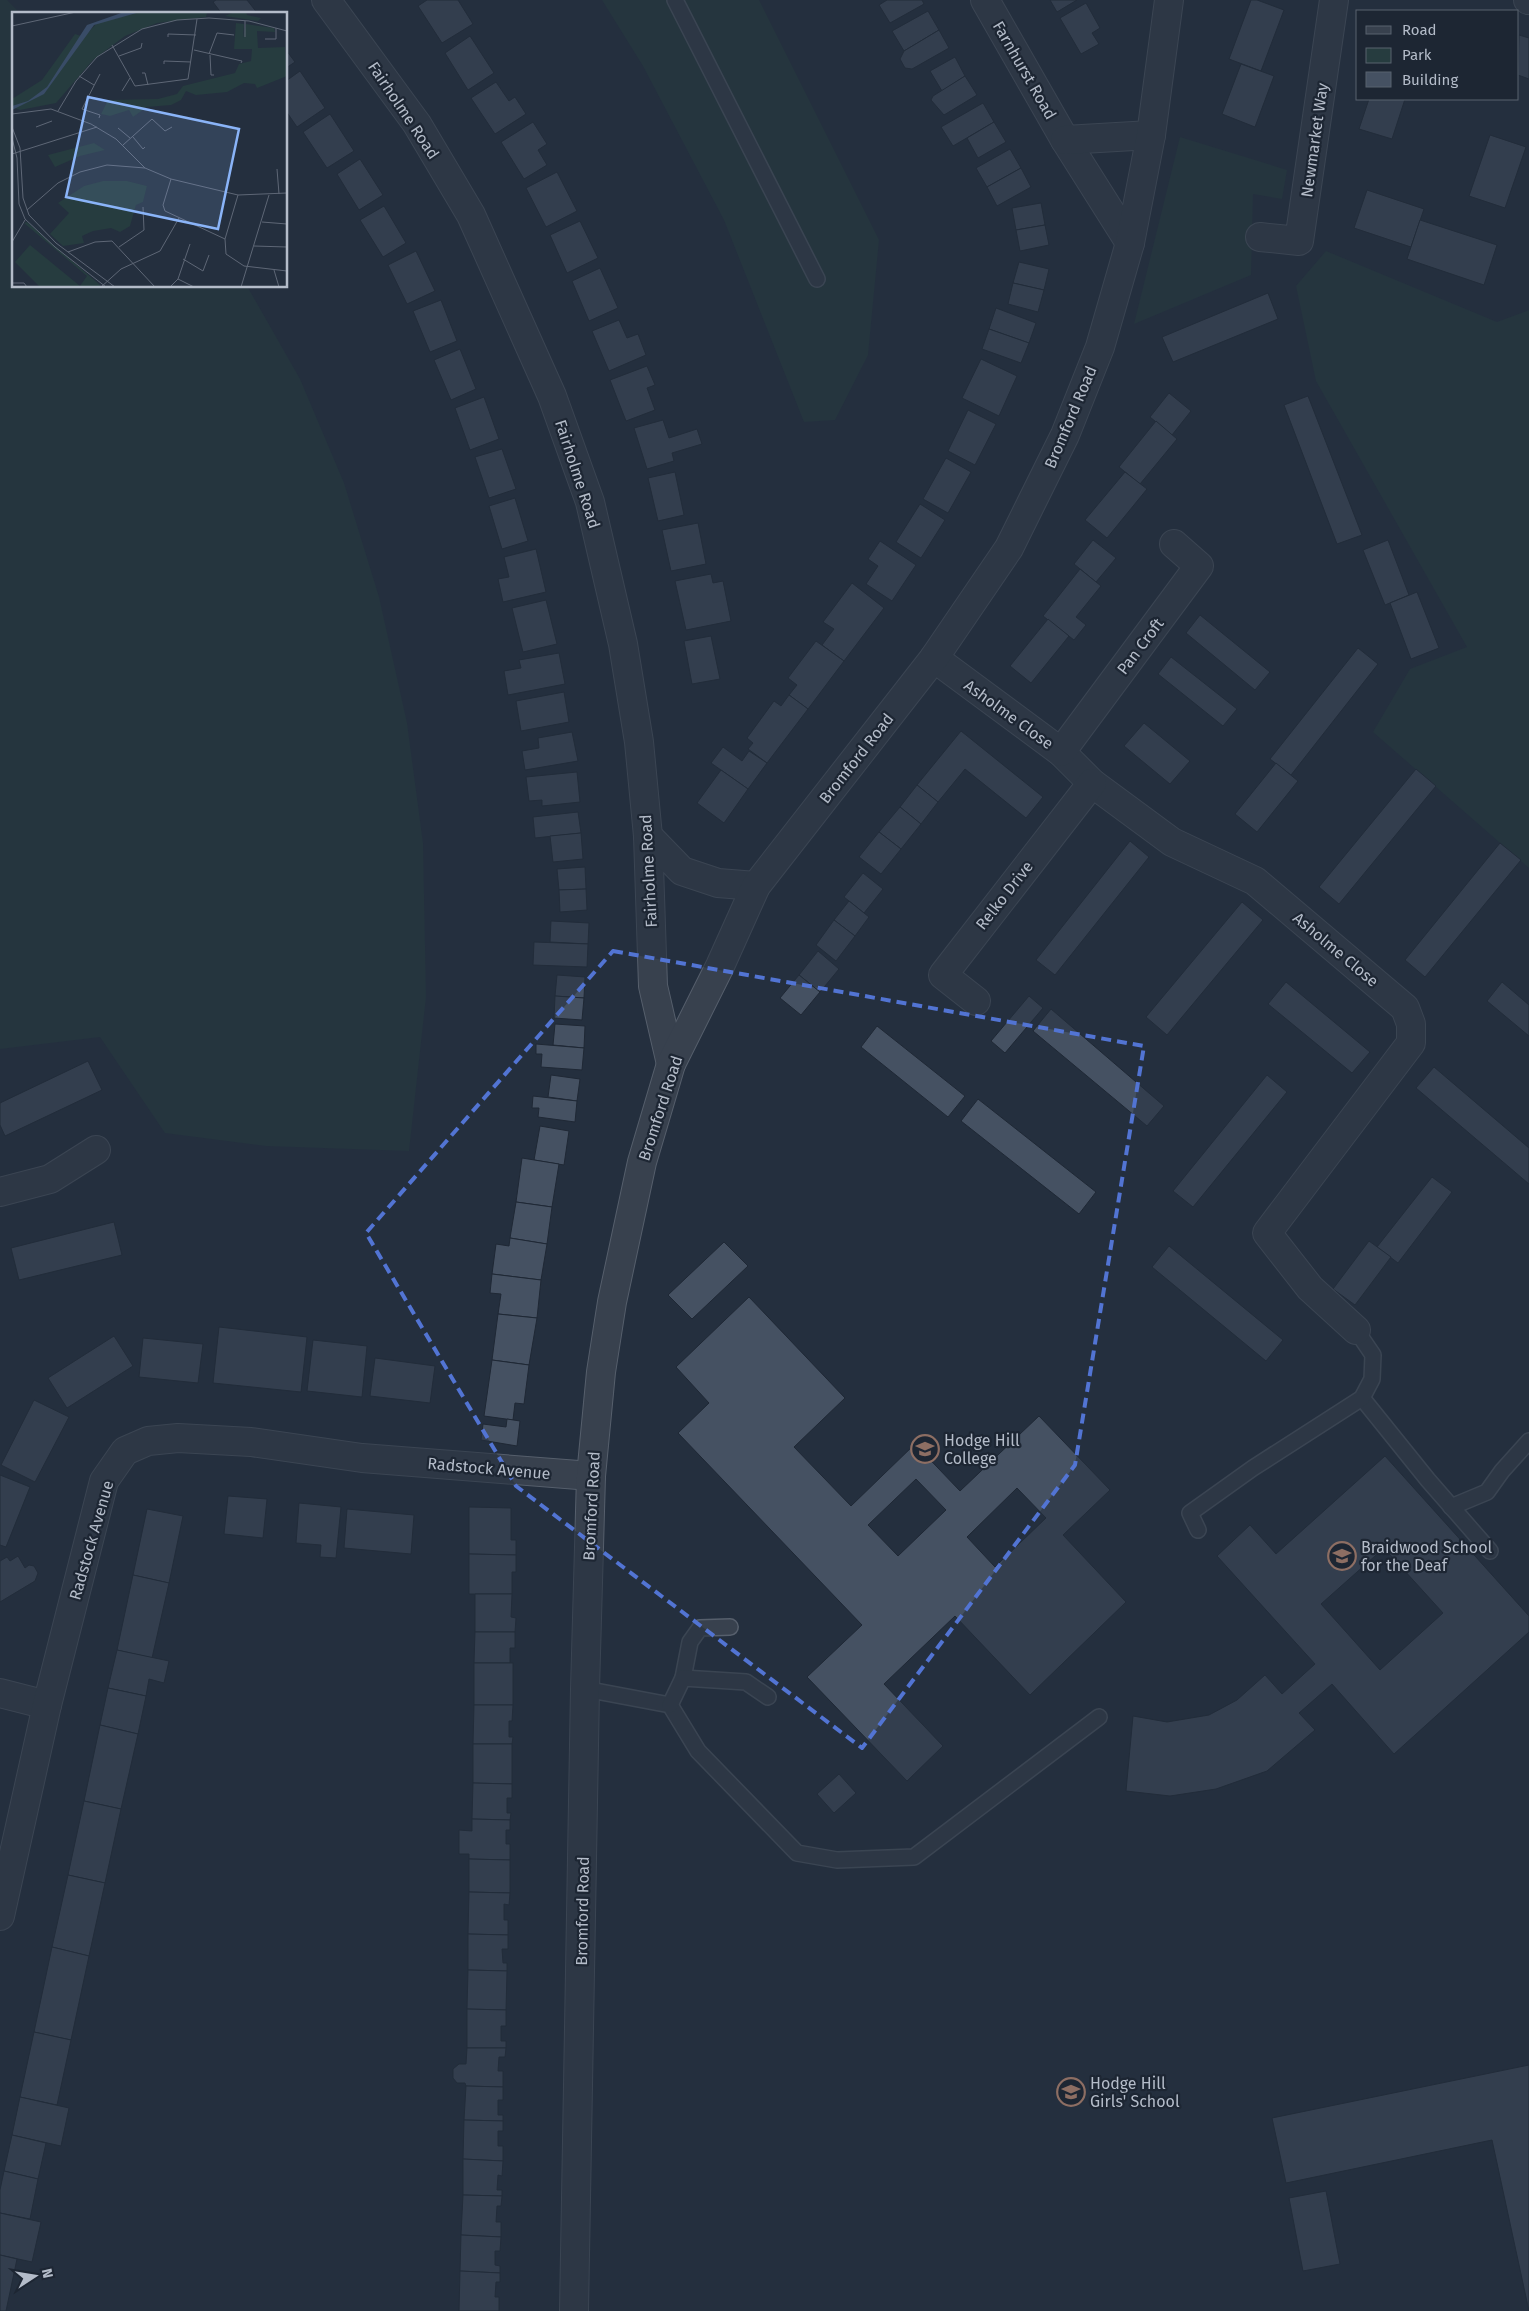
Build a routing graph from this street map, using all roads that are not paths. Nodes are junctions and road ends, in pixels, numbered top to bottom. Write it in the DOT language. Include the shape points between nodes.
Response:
graph roads {
  1 [pos="326,0"];
  2 [pos="675,0"];
  3 [pos="985,0"];
  4 [pos="1169,0"];
  5 [pos="1334,0"];
  6 [pos="1151,135"];
  7 [pos="1065,140"];
  8 [pos="1260,237"];
  9 [pos="1130,244"];
  10 [pos="817,279"];
  11 [pos="1174,544"];
  12 [pos="934,658"];
  13 [pos="1061,752"];
  14 [pos="1092,783"];
  15 [pos="648,836"];
  16 [pos="756,886"];
  17 [pos="976,1000"];
  18 [pos="671,1064"];
  19 [pos="96,1150"];
  20 [pos="0,1192"];
  21 [pos="1356,1330"];
  22 [pos="1362,1398"];
  23 [pos="1529,1440"];
  24 [pos="591,1476"];
  25 [pos="1451,1507"];
  26 [pos="1198,1530"];
  27 [pos="1490,1551"];
  28 [pos="730,1627"];
  29 [pos="683,1678"];
  30 [pos="585,1689"];
  31 [pos="0,1693"];
  32 [pos="768,1697"];
  33 [pos="47,1705"];
  34 [pos="670,1705"];
  35 [pos="1098,1717"];
  36 [pos="0,1916"];
  37 [pos="574,2311"];
  1 -- 15 [label="street, Fairholme Road" via="417,124 471,215 552,396 590,502 623,644 639,742"];
  2 -- 10 [label="lane"];
  3 -- 7 [label="street, Farnhurst Road"];
  4 -- 6 [label="street, Bromford Road"];
  5 -- 8 [label="street, Newmarket Way" via="1299,241"];
  6 -- 7 [label="street"];
  6 -- 9 [label="street, Bromford Road"];
  7 -- 9 [label="street, Farnhurst Road"];
  9 -- 12 [label="street, Bromford Road" via="1100,347 1065,434 1009,548"];
  11 -- 13 [label="street, Pan Croft" via="1199,566"];
  12 -- 13 [label="street, Asholme Close"];
  12 -- 16 [label="street, Bromford Road"];
  13 -- 14 [label="street, Asholme Close"];
  14 -- 17 [label="street, Relko Drive" via="942,975"];
  14 -- 21 [label="street, Asholme Close" via="1172,842 1255,881 1406,1008 1411,1024 1411,1043 1267,1233 1310,1288"];
  15 -- 16 [label="street" via="682,871 718,882"];
  15 -- 18 [label="street, Fairholme Road" via="653,986"];
  16 -- 18 [label="street, Bromford Road"];
  18 -- 24 [label="street, Bromford Road" via="642,1162 618,1272 601,1372"];
  19 -- 20 [label="street" via="50,1180"];
  21 -- 22 [label="lane" via="1373,1355 1372,1379"];
  22 -- 25 [label="lane"];
  22 -- 26 [label="lane" via="1190,1512"];
  23 -- 25 [label="lane" via="1488,1492"];
  24 -- 30 [label="street, Bromford Road"];
  24 -- 33 [label="street, Radstock Avenue" via="362,1458 252,1442 178,1438 148,1441 125,1451 104,1480"];
  25 -- 27 [label="lane"];
  28 -- 29 [label="lane" via="700,1628 690,1642"];
  29 -- 32 [label="lane" via="746,1682"];
  29 -- 34 [label="lane"];
  30 -- 34 [label="lane"];
  30 -- 37 [label="street, Bromford Road"];
  31 -- 33 [label="street"];
  33 -- 36 [label="street, Radstock Avenue"];
  34 -- 35 [label="lane" via="698,1751 797,1853 837,1860 914,1857"];
}
